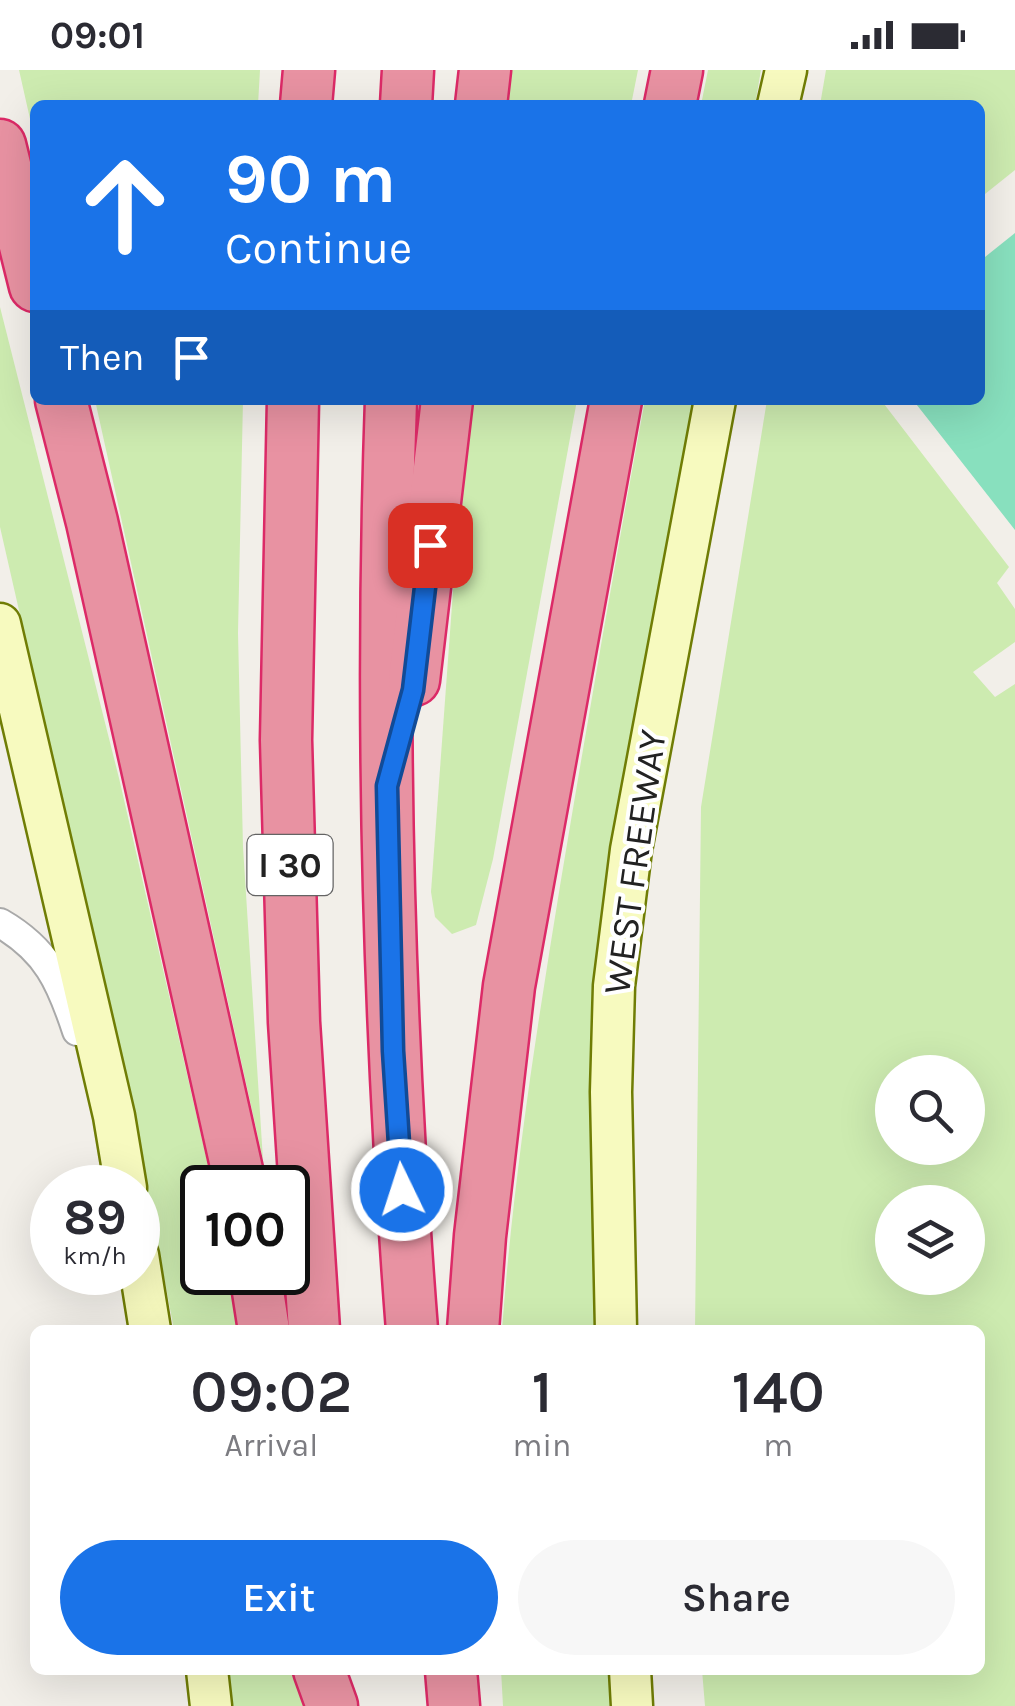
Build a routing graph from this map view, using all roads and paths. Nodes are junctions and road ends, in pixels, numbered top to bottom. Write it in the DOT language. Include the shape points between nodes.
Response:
graph roads {
  1 [pos="309,70"];
  2 [pos="408,70"];
  3 [pos="485,70"];
  4 [pos="677,70"];
  5 [pos="786,70"];
  6 [pos="306,100"];
  7 [pos="406,100"];
  8 [pos="481,100"];
  9 [pos="671,100"];
  10 [pos="779,100"];
  11 [pos="0,145"];
  12 [pos="30,266"];
  13 [pos="62,405"];
  14 [pos="293,405"];
  15 [pos="391,405"];
  16 [pos="445,405"];
  17 [pos="615,405"];
  18 [pos="714,405"];
  19 [pos="0,624"];
  20 [pos="387,786"];
  21 [pos="0,923"];
  22 [pos="114,1116"];
  23 [pos="122,1165"];
  24 [pos="236,1165"];
  25 [pos="144,1295"];
  26 [pos="259,1295"];
  27 [pos="149,1325"];
  28 [pos="263,1325"];
  29 [pos="314,1325"];
  30 [pos="412,1325"];
  31 [pos="474,1325"];
  32 [pos="616,1325"];
  33 [pos="208,1675"];
  34 [pos="321,1675"];
  35 [pos="349,1675"];
  36 [pos="451,1675"];
  37 [pos="479,1675"];
  38 [pos="630,1675"];
  39 [pos="211,1706"];
  40 [pos="332,1706"];
  41 [pos="352,1706"];
  42 [pos="454,1706"];
  43 [pos="479,1706"];
  44 [pos="632,1706"];
  1 -- 6 [label="highway"];
  2 -- 7 [label="highway"];
  3 -- 8 [label="highway"];
  4 -- 9 [label="highway"];
  5 -- 10 [label="main road"];
  11 -- 12 [label="highway"];
  13 -- 24 [label="highway"];
  14 -- 29 [label="highway, I 30" via="286,740 294,1022"];
  15 -- 20 [label="highway, I 30"];
  16 -- 20 [label="highway" via="413,690"];
  17 -- 31 [label="highway" via="508,986"];
  18 -- 32 [label="main road, WEST FREEWAY" via="631,850 614,986"];
  19 -- 22 [label="main road"];
  20 -- 30 [label="highway, I 30" via="393,1051"];
  21 -- 22 [label="street" via="26,938 61,981 93,1080"];
  22 -- 23 [label="main road"];
  25 -- 27 [label="main road"];
  26 -- 28 [label="highway"];
  33 -- 39 [label="main road"];
  34 -- 40 [label="highway"];
  35 -- 41 [label="highway"];
  36 -- 42 [label="highway"];
  37 -- 43 [label="highway"];
  38 -- 44 [label="main road"];
}
